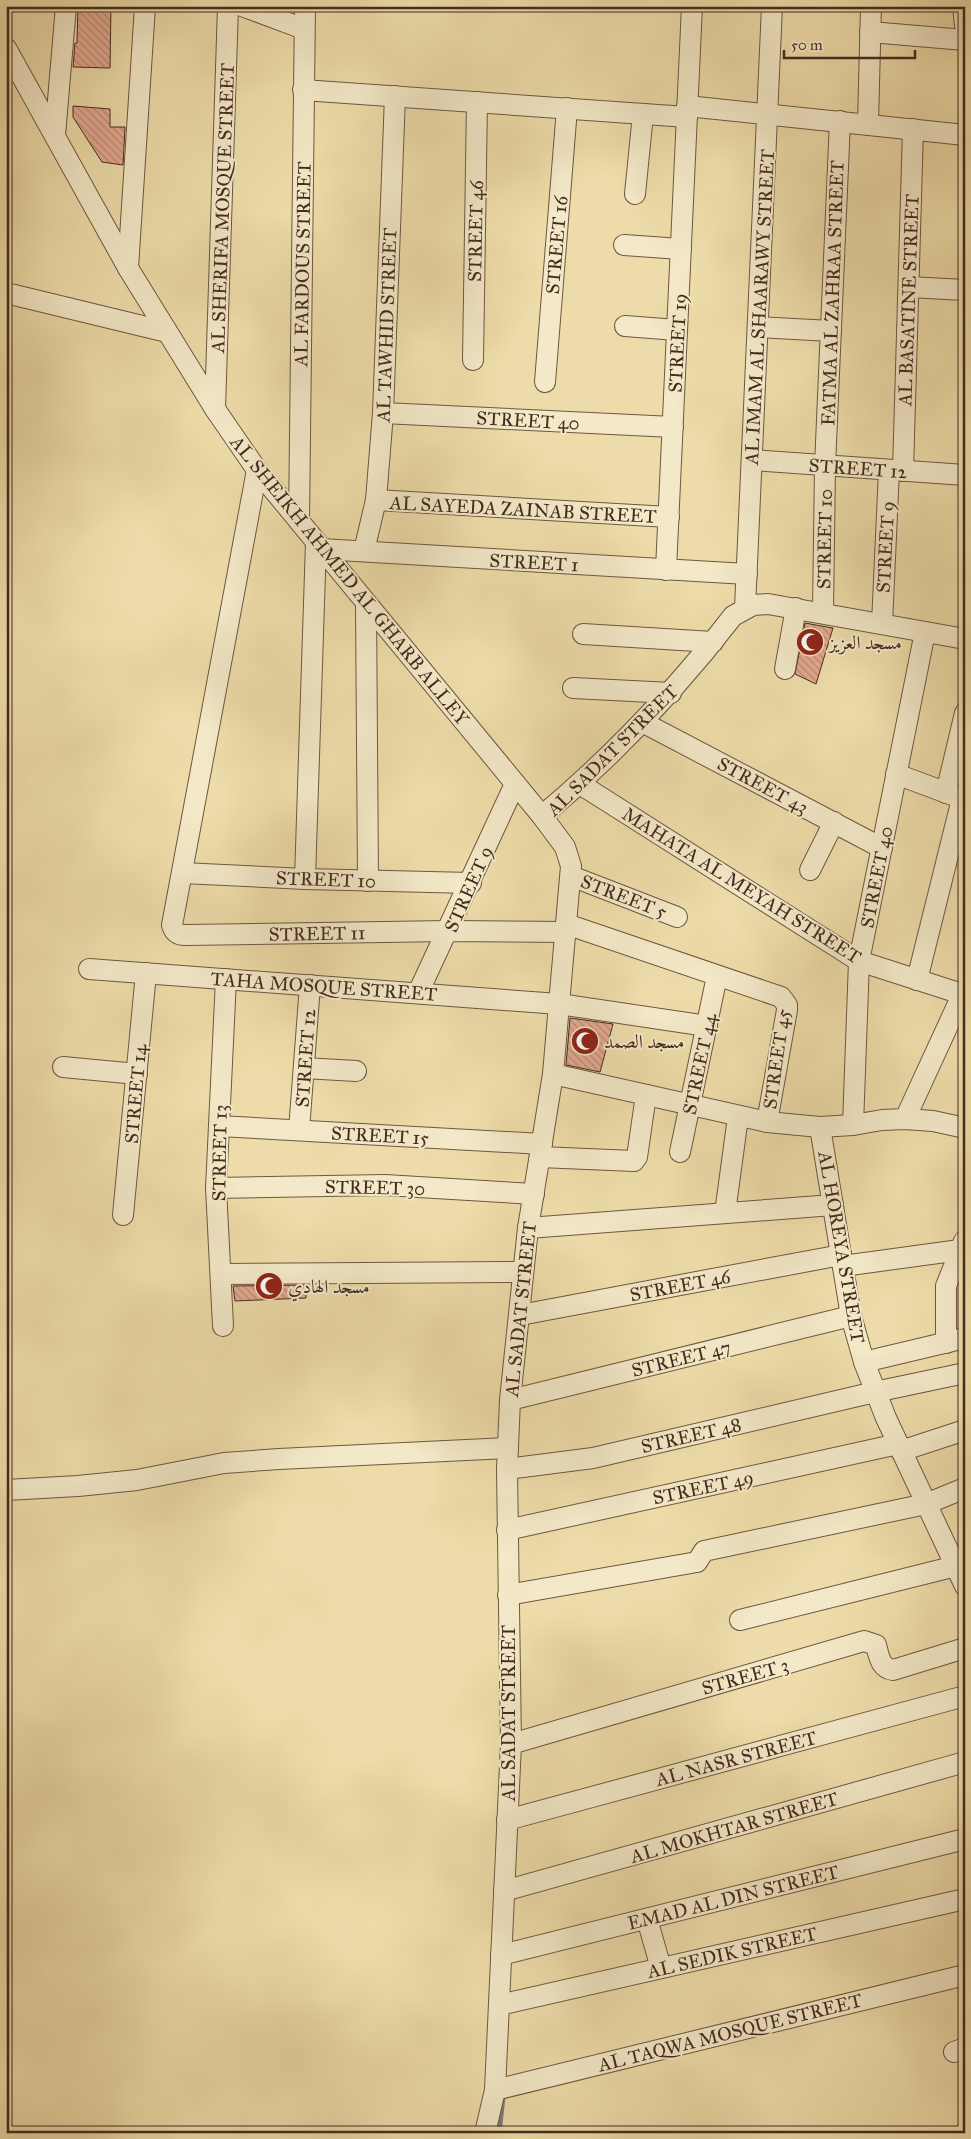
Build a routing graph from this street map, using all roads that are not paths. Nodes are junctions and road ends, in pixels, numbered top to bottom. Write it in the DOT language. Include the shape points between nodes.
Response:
graph roads {
  1 [pos="66,6"];
  2 [pos="144,6"];
  3 [pos="228,6"];
  4 [pos="242,6"];
  5 [pos="305,6"];
  6 [pos="692,6"];
  7 [pos="772,6"];
  8 [pos="871,6"];
  9 [pos="964,6"];
  10 [pos="965,26"];
  11 [pos="304,28"];
  12 [pos="870,32"];
  13 [pos="965,40"];
  14 [pos="6,48"];
  15 [pos="304,90"];
  16 [pos="395,96"];
  17 [pos="477,102"];
  18 [pos="567,108"];
  19 [pos="687,111"];
  20 [pos="643,114"];
  21 [pos="767,114"];
  22 [pos="840,121"];
  23 [pos="868,124"];
  24 [pos="913,129"];
  25 [pos="55,135"];
  26 [pos="965,135"];
  27 [pos="635,194"];
  28 [pos="624,245"];
  29 [pos="681,249"];
  30 [pos="128,268"];
  31 [pos="909,287"];
  32 [pos="965,290"];
  33 [pos="6,293"];
  34 [pos="625,326"];
  35 [pos="758,327"];
  36 [pos="677,330"];
  37 [pos="831,331"];
  38 [pos="167,332"];
  39 [pos="473,360"];
  40 [pos="545,382"];
  41 [pos="215,409"];
  42 [pos="383,413"];
  43 [pos="673,427"];
  44 [pos="752,460"];
  45 [pos="825,466"];
  46 [pos="257,470"];
  47 [pos="896,470"];
  48 [pos="965,475"];
  49 [pos="376,500"];
  50 [pos="669,517"];
  51 [pos="299,521"];
  52 [pos="319,545"];
  53 [pos="364,551"];
  54 [pos="666,570"];
  55 [pos="747,574"];
  56 [pos="366,603"];
  57 [pos="796,608"];
  58 [pos="739,612"];
  59 [pos="823,613"];
  60 [pos="882,624"];
  61 [pos="925,632"];
  62 [pos="583,634"];
  63 [pos="965,639"];
  64 [pos="713,642"];
  65 [pos="785,669"];
  66 [pos="573,688"];
  67 [pos="671,693"];
  68 [pos="965,713"];
  69 [pos="644,723"];
  70 [pos="896,774"];
  71 [pos="515,784"];
  72 [pos="580,784"];
  73 [pos="958,797"];
  74 [pos="542,816"];
  75 [pos="834,822"];
  76 [pos="882,848"];
  77 [pos="810,870"];
  78 [pos="182,874"];
  79 [pos="571,876"];
  80 [pos="304,879"];
  81 [pos="368,881"];
  82 [pos="471,882"];
  83 [pos="677,917"];
  84 [pos="565,928"];
  85 [pos="449,931"];
  86 [pos="859,961"];
  87 [pos="89,969"];
  88 [pos="146,973"];
  89 [pos="717,976"];
  90 [pos="226,979"];
  91 [pos="917,980"];
  92 [pos="310,985"];
  93 [pos="418,993"];
  94 [pos="964,995"];
  95 [pos="781,997"];
  96 [pos="559,1004"];
  97 [pos="706,1026"];
  98 [pos="62,1068"];
  99 [pos="304,1068"];
  100 [pos="356,1071"];
  101 [pos="136,1074"];
  102 [pos="553,1074"];
  103 [pos="646,1095"];
  104 [pos="690,1105"];
  105 [pos="738,1117"];
  106 [pos="905,1119"];
  107 [pos="767,1122"];
  108 [pos="853,1124"];
  109 [pos="219,1126"];
  110 [pos="820,1127"];
  111 [pos="965,1128"];
  112 [pos="299,1130"];
  113 [pos="541,1151"];
  114 [pos="680,1152"];
  115 [pos="216,1188"];
  116 [pos="534,1194"];
  117 [pos="833,1205"];
  118 [pos="725,1213"];
  119 [pos="123,1215"];
  120 [pos="528,1228"];
  121 [pos="963,1244"];
  122 [pos="842,1260"];
  123 [pos="524,1272"];
  124 [pos="222,1274"];
  125 [pos="520,1315"];
  126 [pos="851,1316"];
  127 [pos="224,1326"];
  128 [pos="955,1340"];
  129 [pos="864,1362"];
  130 [pos="965,1373"];
  131 [pos="875,1392"];
  132 [pos="510,1400"];
  133 [pos="965,1430"];
  134 [pos="508,1448"];
  135 [pos="900,1448"];
  136 [pos="507,1469"];
  137 [pos="965,1488"];
  138 [pos="6,1490"];
  139 [pos="926,1504"];
  140 [pos="507,1530"];
  141 [pos="956,1566"];
  142 [pos="965,1586"];
  143 [pos="508,1595"];
  144 [pos="740,1620"];
  145 [pos="965,1648"];
  146 [pos="965,1696"];
  147 [pos="511,1744"];
  148 [pos="965,1762"];
  149 [pos="507,1820"];
  150 [pos="965,1839"];
  151 [pos="504,1891"];
  152 [pos="965,1899"];
  153 [pos="647,1919"];
  154 [pos="501,1955"];
  155 [pos="661,1968"];
  156 [pos="965,1975"];
  157 [pos="499,2004"];
  158 [pos="495,2090"];
  159 [pos="484,2133"];
  1 -- 25 [label="street"];
  2 -- 30 [label="street"];
  3 -- 41 [label="street, AL SHERIFA MOSQUE STREET"];
  4 -- 11 [label="street"];
  5 -- 11 [label="street, AL FARDOUS STREET"];
  6 -- 19 [label="street, STREET 19"];
  7 -- 21 [label="street, AL IMAM AL SHAARAWY STREET"];
  8 -- 12 [label="street"];
  9 -- 10 [label="street"];
  11 -- 15 [label="street, AL FARDOUS STREET"];
  12 -- 13 [label="street"];
  12 -- 23 [label="street"];
  14 -- 25 [label="street, AL SHEIKH AHMED AL GHARB ALLEY"];
  15 -- 16 [label="street"];
  15 -- 51 [label="street, AL FARDOUS STREET"];
  16 -- 17 [label="street"];
  16 -- 42 [label="street, AL TAWHID STREET"];
  17 -- 18 [label="street"];
  17 -- 39 [label="street, STREET 46"];
  18 -- 20 [label="street"];
  18 -- 40 [label="street, STREET 16"];
  19 -- 20 [label="street"];
  19 -- 21 [label="street"];
  19 -- 29 [label="street, STREET 19"];
  20 -- 27 [label="street"];
  21 -- 22 [label="street"];
  21 -- 35 [label="street, AL IMAM AL SHAARAWY STREET"];
  22 -- 23 [label="street"];
  22 -- 37 [label="street, FATMA AL ZAHRAA STREET"];
  23 -- 24 [label="street"];
  24 -- 26 [label="street"];
  24 -- 31 [label="street, AL BASATINE STREET"];
  25 -- 30 [label="street, AL SHEIKH AHMED AL GHARB ALLEY"];
  28 -- 29 [label="street"];
  29 -- 36 [label="street, STREET 19"];
  30 -- 38 [label="street, AL SHEIKH AHMED AL GHARB ALLEY"];
  31 -- 32 [label="street"];
  31 -- 47 [label="street, AL BASATINE STREET"];
  33 -- 38 [label="street"];
  34 -- 36 [label="street"];
  35 -- 37 [label="street"];
  35 -- 44 [label="street, AL IMAM AL SHAARAWY STREET"];
  36 -- 43 [label="street, STREET 19"];
  37 -- 45 [label="street, FATMA AL ZAHRAA STREET"];
  38 -- 41 [label="street, AL SHEIKH AHMED AL GHARB ALLEY"];
  41 -- 46 [label="street, AL SHEIKH AHMED AL GHARB ALLEY"];
  42 -- 43 [label="street, STREET 40"];
  42 -- 49 [label="street, AL TAWHID STREET"];
  43 -- 50 [label="street, STREET 19"];
  44 -- 45 [label="street, STREET 12"];
  44 -- 55 [label="street, AL IMAM AL SHAARAWY STREET"];
  45 -- 47 [label="street, STREET 12"];
  45 -- 59 [label="street, STREET 10"];
  46 -- 51 [label="street, AL SHEIKH AHMED AL GHARB ALLEY"];
  46 -- 78 [label="street"];
  47 -- 48 [label="street, STREET 12"];
  47 -- 60 [label="street, STREET 9"];
  49 -- 50 [label="street, AL SAYEDA ZAINAB STREET"];
  49 -- 53 [label="street, AL TAWHID STREET"];
  50 -- 54 [label="street, STREET 19"];
  51 -- 52 [label="street, AL SHEIKH AHMED AL GHARB ALLEY"];
  52 -- 53 [label="street, STREET 1"];
  52 -- 56 [label="street, AL SHEIKH AHMED AL GHARB ALLEY"];
  52 -- 80 [label="street"];
  53 -- 54 [label="street, STREET 1"];
  54 -- 55 [label="street, STREET 1"];
  55 -- 58 [label="street, AL IMAM AL SHAARAWY STREET"];
  56 -- 71 [label="street, AL SHEIKH AHMED AL GHARB ALLEY"];
  56 -- 81 [label="street"];
  57 -- 58 [label="street" via="768,604"];
  57 -- 59 [label="street"];
  57 -- 65 [label="street"];
  58 -- 64 [label="street, AL SADAT STREET"];
  59 -- 60 [label="street"];
  60 -- 61 [label="street"];
  61 -- 63 [label="street"];
  61 -- 70 [label="street, STREET 40"];
  62 -- 64 [label="street"];
  64 -- 67 [label="street, AL SADAT STREET"];
  66 -- 67 [label="street"];
  67 -- 69 [label="street, AL SADAT STREET"];
  68 -- 73 [label="street"];
  69 -- 72 [label="street, AL SADAT STREET"];
  69 -- 75 [label="street, STREET 43"];
  70 -- 73 [label="street"];
  70 -- 76 [label="street, STREET 40"];
  71 -- 74 [label="street, AL SHEIKH AHMED AL GHARB ALLEY"];
  71 -- 82 [label="street, STREET 9"];
  72 -- 74 [label="street, AL SADAT STREET"];
  72 -- 86 [label="street, MAHATA AL MEYAH STREET"];
  73 -- 91 [label="street"];
  74 -- 79 [label="street, AL SADAT STREET" via="565,847"];
  75 -- 76 [label="street, STREET 43"];
  75 -- 77 [label="street"];
  76 -- 86 [label="street, STREET 40"];
  78 -- 80 [label="street, STREET 10"];
  78 -- 85 [label="street, STREET 11" via="172,925 176,933 185,935"];
  79 -- 83 [label="street, STREET 5"];
  79 -- 84 [label="street, AL SADAT STREET"];
  80 -- 81 [label="street, STREET 10"];
  81 -- 82 [label="street, STREET 10"];
  82 -- 85 [label="street, STREET 9"];
  84 -- 85 [label="street, STREET 11"];
  84 -- 89 [label="street, STREET 11"];
  84 -- 96 [label="street, AL SADAT STREET"];
  85 -- 93 [label="street, STREET 9"];
  86 -- 91 [label="street, MAHATA AL MEYAH STREET"];
  86 -- 108 [label="street, STREET 40"];
  87 -- 88 [label="street, TAHA MOSQUE STREET"];
  88 -- 90 [label="street, TAHA MOSQUE STREET"];
  88 -- 101 [label="street, STREET 14"];
  89 -- 95 [label="street, STREET 11"];
  89 -- 97 [label="street, STREET 44"];
  90 -- 92 [label="street, TAHA MOSQUE STREET"];
  90 -- 109 [label="street, STREET 13"];
  91 -- 94 [label="street, MAHATA AL MEYAH STREET"];
  92 -- 93 [label="street, TAHA MOSQUE STREET"];
  92 -- 99 [label="street, STREET 12"];
  93 -- 96 [label="street, TAHA MOSQUE STREET"];
  94 -- 106 [label="street"];
  95 -- 107 [label="street, STREET 45" via="787,1004 787,1010"];
  96 -- 97 [label="street, TAHA MOSQUE STREET"];
  96 -- 102 [label="street, AL SADAT STREET"];
  97 -- 104 [label="street, STREET 44"];
  98 -- 101 [label="street"];
  99 -- 100 [label="street"];
  99 -- 112 [label="street, STREET 12"];
  101 -- 119 [label="street, STREET 14"];
  102 -- 103 [label="street"];
  102 -- 113 [label="street, AL SADAT STREET"];
  103 -- 104 [label="street"];
  103 -- 113 [label="street" via="634,1161"];
  104 -- 105 [label="street"];
  104 -- 114 [label="street, STREET 44"];
  105 -- 107 [label="street"];
  105 -- 118 [label="street"];
  106 -- 108 [label="street"];
  106 -- 111 [label="street"];
  107 -- 110 [label="street"];
  108 -- 110 [label="street"];
  109 -- 112 [label="street, STREET 15"];
  109 -- 115 [label="street, STREET 13"];
  110 -- 117 [label="street, AL HOREYA STREET"];
  112 -- 113 [label="street, STREET 15"];
  113 -- 116 [label="street, AL SADAT STREET"];
  115 -- 116 [label="street, STREET 30" via="384,1185"];
  115 -- 124 [label="street, STREET 13"];
  116 -- 120 [label="street, AL SADAT STREET"];
  117 -- 118 [label="street"];
  117 -- 122 [label="street, AL HOREYA STREET"];
  118 -- 120 [label="street"];
  120 -- 123 [label="street, AL SADAT STREET"];
  121 -- 122 [label="street, STREET 46"];
  121 -- 128 [label="street" via="946,1292"];
  122 -- 125 [label="street, STREET 46"];
  122 -- 126 [label="street, AL HOREYA STREET"];
  123 -- 124 [label="street"];
  123 -- 125 [label="street, AL SADAT STREET"];
  124 -- 127 [label="street, STREET 13"];
  125 -- 132 [label="street, AL SADAT STREET"];
  126 -- 129 [label="street, AL HOREYA STREET"];
  126 -- 132 [label="street, STREET 47"];
  128 -- 129 [label="street"];
  129 -- 131 [label="street, AL HOREYA STREET"];
  130 -- 131 [label="street, STREET 48"];
  131 -- 135 [label="street, AL HOREYA STREET"];
  131 -- 136 [label="street, STREET 48" via="593,1458"];
  132 -- 134 [label="street, AL SADAT STREET"];
  133 -- 135 [label="street, STREET 49"];
  134 -- 136 [label="street, AL SADAT STREET"];
  134 -- 138 [label="street" via="224,1463 137,1480"];
  135 -- 139 [label="street, AL HOREYA STREET"];
  135 -- 140 [label="street, STREET 49"];
  136 -- 140 [label="street, AL SADAT STREET"];
  137 -- 139 [label="street"];
  139 -- 141 [label="street, AL HOREYA STREET"];
  139 -- 143 [label="street" via="704,1550 697,1562"];
  140 -- 143 [label="street, AL SADAT STREET"];
  141 -- 142 [label="street, AL HOREYA STREET"];
  141 -- 144 [label="street"];
  143 -- 147 [label="street, AL SADAT STREET"];
  145 -- 147 [label="street, STREET 3" via="893,1670 882,1664 876,1646 864,1641"];
  146 -- 149 [label="street, AL NASR STREET"];
  147 -- 149 [label="street, AL SADAT STREET"];
  148 -- 151 [label="street, AL MOKHTAR STREET"];
  149 -- 151 [label="street, AL SADAT STREET"];
  150 -- 153 [label="street, EMAD AL DIN STREET"];
  151 -- 154 [label="street, AL SADAT STREET"];
  152 -- 155 [label="street, AL SEDIK STREET"];
  153 -- 154 [label="street, EMAD AL DIN STREET"];
  153 -- 155 [label="street"];
  154 -- 157 [label="street, AL SADAT STREET"];
  155 -- 157 [label="street, AL SEDIK STREET"];
  156 -- 158 [label="street, AL TAQWA MOSQUE STREET"];
  157 -- 158 [label="street, AL SADAT STREET"];
  158 -- 159 [label="street, AL SADAT STREET"];
}
